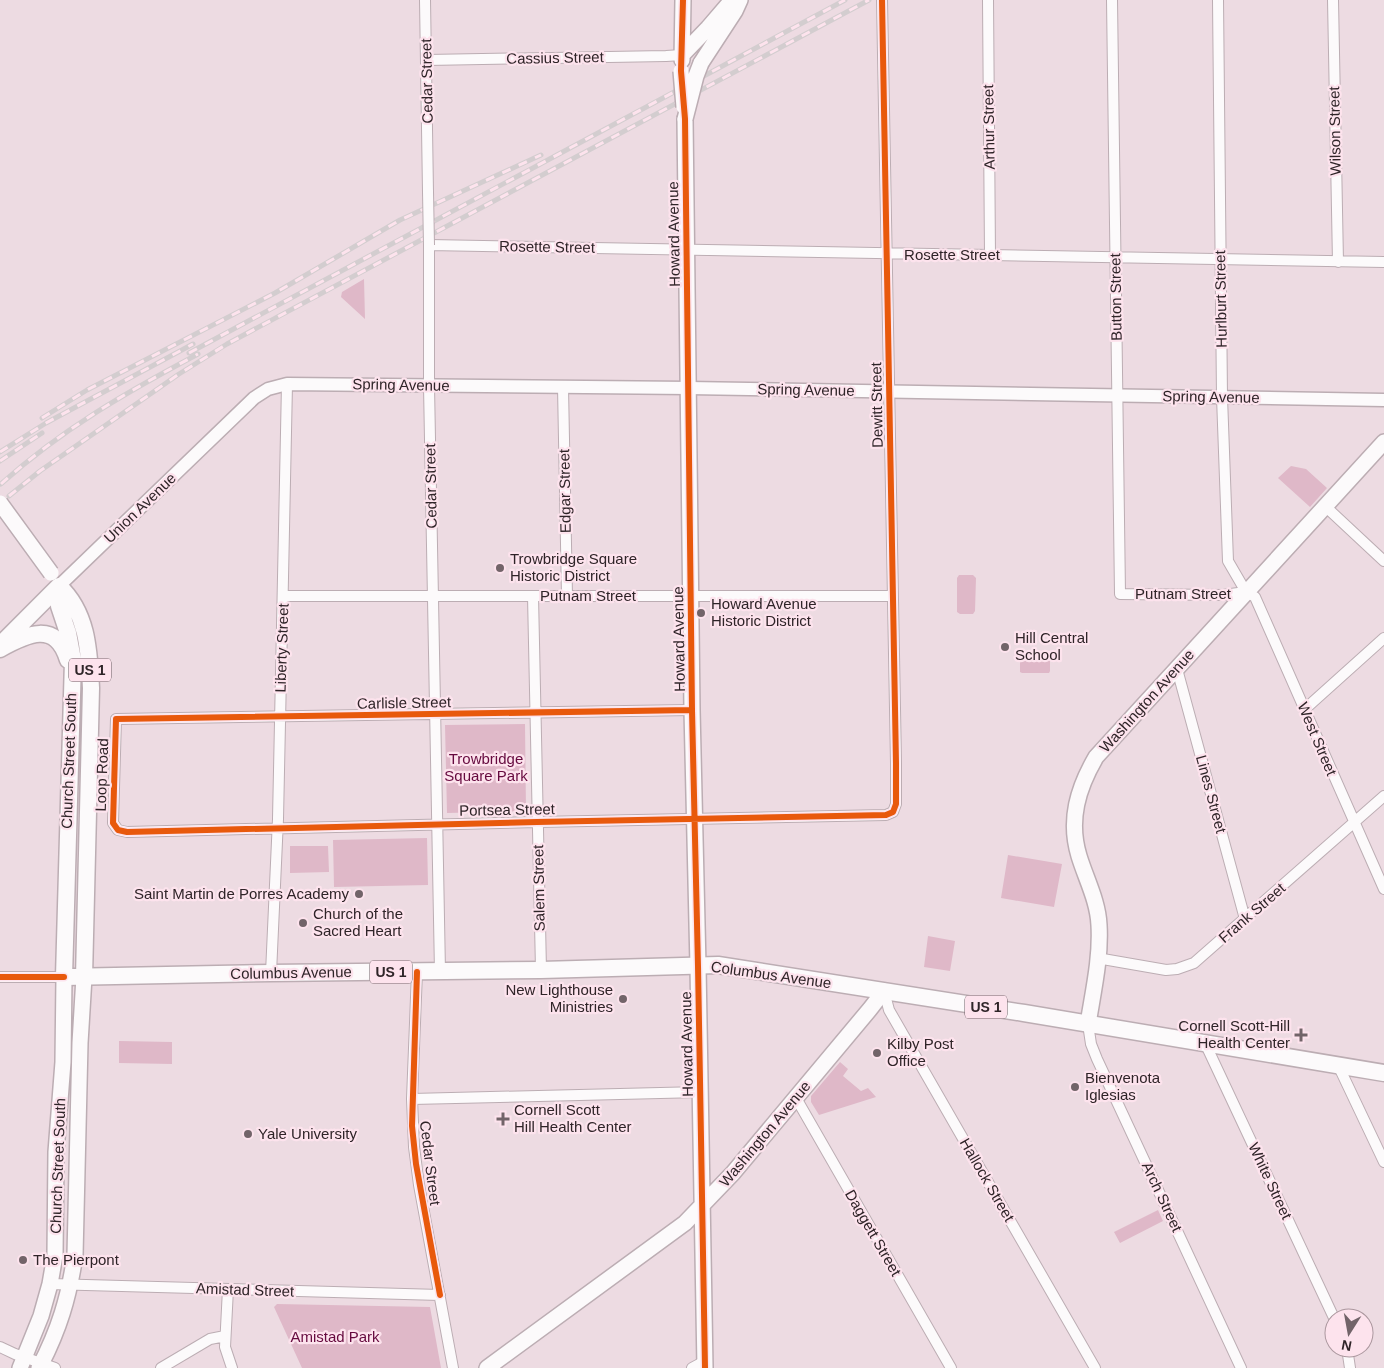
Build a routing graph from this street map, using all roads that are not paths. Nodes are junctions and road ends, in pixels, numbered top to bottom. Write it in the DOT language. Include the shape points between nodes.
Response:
graph roads {
  1 [pos="425,0"];
  2 [pos="683,0"];
  3 [pos="732,0"];
  4 [pos="740,0"];
  5 [pos="988,0"];
  6 [pos="1112,0"];
  7 [pos="1218,0"];
  8 [pos="1332,0"];
  9 [pos="882,5"];
  10 [pos="682,54"];
  11 [pos="427,60"];
  12 [pos="685,119"];
  13 [pos="431,246"];
  14 [pos="686,250"];
  15 [pos="888,254"];
  16 [pos="990,255"];
  17 [pos="1115,257"];
  18 [pos="1220,259"];
  19 [pos="1338,262"];
  20 [pos="1384,262"];
  21 [pos="287,384"];
  22 [pos="429,386"];
  23 [pos="563,387"];
  24 [pos="689,388"];
  25 [pos="890,392"];
  26 [pos="1117,396"];
  27 [pos="1222,397"];
  28 [pos="1384,400"];
  29 [pos="1384,442"];
  30 [pos="0,503"];
  31 [pos="1325,506"];
  32 [pos="1384,561"];
  33 [pos="55,580"];
  34 [pos="1246,592"];
  35 [pos="1120,594"];
  36 [pos="283,596"];
  37 [pos="433,596"];
  38 [pos="533,596"];
  39 [pos="567,596"];
  40 [pos="692,596"];
  41 [pos="893,596"];
  42 [pos="1384,638"];
  43 [pos="0,647"];
  44 [pos="1177,668"];
  45 [pos="72,675"];
  46 [pos="1305,709"];
  47 [pos="692,710"];
  48 [pos="534,713"];
  49 [pos="435,715"];
  50 [pos="280,717"];
  51 [pos="116,719"];
  52 [pos="1384,796"];
  53 [pos="895,809"];
  54 [pos="696,819"];
  55 [pos="537,822"];
  56 [pos="1354,823"];
  57 [pos="436,824"];
  58 [pos="277,828"];
  59 [pos="118,830"];
  60 [pos="1384,889"];
  61 [pos="1245,919"];
  62 [pos="1097,958"];
  63 [pos="698,966"];
  64 [pos="541,970"];
  65 [pos="271,972"];
  66 [pos="417,972"];
  67 [pos="440,972"];
  68 [pos="64,977"];
  69 [pos="84,977"];
  70 [pos="0,978"];
  71 [pos="884,991"];
  72 [pos="1088,1024"];
  73 [pos="1205,1043"];
  74 [pos="1338,1065"];
  75 [pos="1384,1073"];
  76 [pos="701,1092"];
  77 [pos="796,1098"];
  78 [pos="412,1099"];
  79 [pos="1384,1162"];
  80 [pos="702,1205"];
  81 [pos="55,1211"];
  82 [pos="75,1232"];
  83 [pos="50,1284"];
  84 [pos="70,1285"];
  85 [pos="228,1289"];
  86 [pos="440,1296"];
  87 [pos="1329,1308"];
  88 [pos="225,1336"];
  89 [pos="0,1347"];
  90 [pos="23,1363"];
  91 [pos="700,1366"];
  92 [pos="45,1367"];
  93 [pos="161,1368"];
  94 [pos="232,1368"];
  95 [pos="453,1368"];
  96 [pos="487,1368"];
  97 [pos="951,1368"];
  98 [pos="1095,1368"];
  99 [pos="1241,1368"];
  1 -- 11 [label="street, Cedar Street"];
  2 -- 10 [label="main road, Howard Avenue"];
  3 -- 10 [label="main road"];
  4 -- 12 [label="main road, bridge" via="701,63"];
  5 -- 16 [label="street, Arthur Street"];
  6 -- 17 [label="street, Button Street"];
  7 -- 18 [label="street, Hurlburt Street"];
  8 -- 19 [label="street, Wilson Street"];
  9 -- 15 [label="street, Dewitt Street"];
  10 -- 11 [label="street, Cassius Street"];
  10 -- 12 [label="main road, Howard Avenue, bridge"];
  11 -- 13 [label="street, Cedar Street, bridge"];
  12 -- 14 [label="main road, Howard Avenue"];
  13 -- 14 [label="street, Rosette Street"];
  13 -- 22 [label="street, Cedar Street"];
  14 -- 15 [label="street, Rosette Street"];
  14 -- 24 [label="main road, Howard Avenue"];
  15 -- 16 [label="street, Rosette Street"];
  15 -- 25 [label="street, Dewitt Street"];
  16 -- 17 [label="street, Rosette Street"];
  17 -- 18 [label="street, Rosette Street"];
  17 -- 26 [label="street, Button Street"];
  18 -- 19 [label="street, Rosette Street"];
  18 -- 27 [label="street, Hurlburt Street"];
  19 -- 20 [label="street, Rosette Street"];
  21 -- 22 [label="street, Spring Avenue"];
  21 -- 33 [label="street, Union Avenue" via="268,389 254,398"];
  21 -- 36 [label="street, Liberty Street"];
  22 -- 23 [label="street, Spring Avenue"];
  22 -- 37 [label="street, Cedar Street"];
  23 -- 24 [label="street, Spring Avenue"];
  23 -- 39 [label="street, Edgar Street"];
  24 -- 25 [label="street, Spring Avenue"];
  24 -- 40 [label="main road, Howard Avenue"];
  25 -- 26 [label="street, Spring Avenue"];
  25 -- 41 [label="street, Dewitt Street"];
  26 -- 27 [label="street, Spring Avenue"];
  26 -- 35 [label="street, Button Street"];
  27 -- 28 [label="street, Spring Avenue"];
  27 -- 34 [label="street, Hurlburt Street" via="1228,561"];
  29 -- 31 [label="main road, Washington Avenue"];
  30 -- 33 [label="main road, bridge"];
  31 -- 32 [label="street"];
  31 -- 34 [label="main road, Washington Avenue"];
  33 -- 43 [label="main road, Union Avenue / US 1"];
  33 -- 45 [label="main road, Church Street South" via="72,652"];
  33 -- 69 [label="main road, Church Street South / US 1" via="73,602 88,640 92,688"];
  34 -- 35 [label="street, Putnam Street" via="1222,595"];
  34 -- 44 [label="main road, Washington Avenue"];
  34 -- 46 [label="street, West Street" via="1255,597"];
  36 -- 37 [label="street, Putnam Street"];
  36 -- 50 [label="street, Liberty Street"];
  37 -- 38 [label="street, Putnam Street"];
  37 -- 49 [label="street, Cedar Street"];
  38 -- 39 [label="street, Putnam Street"];
  38 -- 48 [label="street, Salem Street"];
  39 -- 40 [label="street, Putnam Street"];
  40 -- 41 [label="street, Putnam Street"];
  40 -- 47 [label="main road, Howard Avenue"];
  41 -- 53 [label="street, Dewitt Street"];
  42 -- 46 [label="street"];
  43 -- 45 [label="main road, US 1" via="31,634 50,636 63,648"];
  44 -- 61 [label="street, Lines Street"];
  44 -- 62 [label="main road, Washington Avenue" via="1096,757 1084,777 1078,798 1074,823 1078,854 1098,911"];
  45 -- 68 [label="main road, Church Street South / US 1"];
  46 -- 56 [label="street, West Street"];
  47 -- 48 [label="street, Carlisle Street"];
  47 -- 54 [label="main road, Howard Avenue"];
  48 -- 49 [label="street, Carlisle Street"];
  48 -- 55 [label="street, Salem Street"];
  49 -- 50 [label="street, Carlisle Street"];
  49 -- 57 [label="street, Cedar Street"];
  50 -- 51 [label="street, Carlisle Street"];
  50 -- 58 [label="street, Liberty Street"];
  51 -- 59 [label="street, Loop Road" via="114,822"];
  52 -- 56 [label="street, Frank Street"];
  53 -- 54 [label="street, Portsea Street" via="886,815"];
  54 -- 55 [label="street, Portsea Street"];
  54 -- 63 [label="main road, Howard Avenue"];
  55 -- 57 [label="street, Portsea Street"];
  55 -- 64 [label="street, Salem Street"];
  56 -- 60 [label="street, West Street"];
  56 -- 61 [label="street, Frank Street"];
  57 -- 58 [label="street, Portsea Street"];
  57 -- 67 [label="street, Cedar Street"];
  58 -- 59 [label="street, Portsea Street"];
  58 -- 65 [label="street, Liberty Street"];
  61 -- 62 [label="street, Frank Street" via="1198,960 1177,970"];
  62 -- 72 [label="main road, Washington Avenue"];
  63 -- 64 [label="main road, Columbus Avenue / US 1"];
  63 -- 71 [label="main road, Columbus Avenue / US 1" via="718,965"];
  63 -- 76 [label="main road, Howard Avenue"];
  64 -- 67 [label="main road, Columbus Avenue / US 1"];
  65 -- 66 [label="main road, Columbus Avenue / US 1"];
  65 -- 69 [label="main road, Columbus Avenue / US 1"];
  66 -- 67 [label="main road, Columbus Avenue / US 1"];
  66 -- 78 [label="street, Cedar Street"];
  68 -- 69 [label="main road, Columbus Avenue / US 1"];
  68 -- 70 [label="street, Columbus Avenue"];
  68 -- 81 [label="main road, Church Street South"];
  69 -- 82 [label="main road, Church Street South"];
  71 -- 72 [label="main road, Columbus Avenue / US 1"];
  71 -- 77 [label="main road, Washington Avenue"];
  71 -- 98 [label="street, Hallock Street" via="889,1010"];
  72 -- 73 [label="main road, Columbus Avenue / US 1"];
  72 -- 99 [label="street, Arch Street" via="1098,1059"];
  73 -- 74 [label="main road, Columbus Avenue / US 1"];
  73 -- 87 [label="street, White Street"];
  74 -- 75 [label="main road, Columbus Avenue / US 1"];
  74 -- 79 [label="street"];
  76 -- 78 [label="street"];
  76 -- 80 [label="main road, Howard Avenue"];
  77 -- 80 [label="main road, Washington Avenue"];
  77 -- 97 [label="street, Daggett Street"];
  78 -- 86 [label="street, Cedar Street" via="416,1164"];
  80 -- 91 [label="main road, Howard Avenue"];
  80 -- 96 [label="main road, Washington Avenue" via="685,1223"];
  81 -- 82 [label="main road" via="65,1229"];
  81 -- 83 [label="main road, Church Street South" via="55,1255"];
  82 -- 84 [label="main road, Church Street South"];
  83 -- 84 [label="street, Amistad Street"];
  83 -- 90 [label="main road, Church Street South"];
  84 -- 85 [label="street, Amistad Street"];
  84 -- 92 [label="main road, Church Street South"];
  85 -- 86 [label="street, Amistad Street"];
  85 -- 88 [label="street"];
  86 -- 95 [label="street, Cedar Street"];
  88 -- 93 [label="street" via="210,1339"];
  88 -- 94 [label="street"];
  89 -- 90 [label="street"];
  90 -- 92 [label="street"];
}
